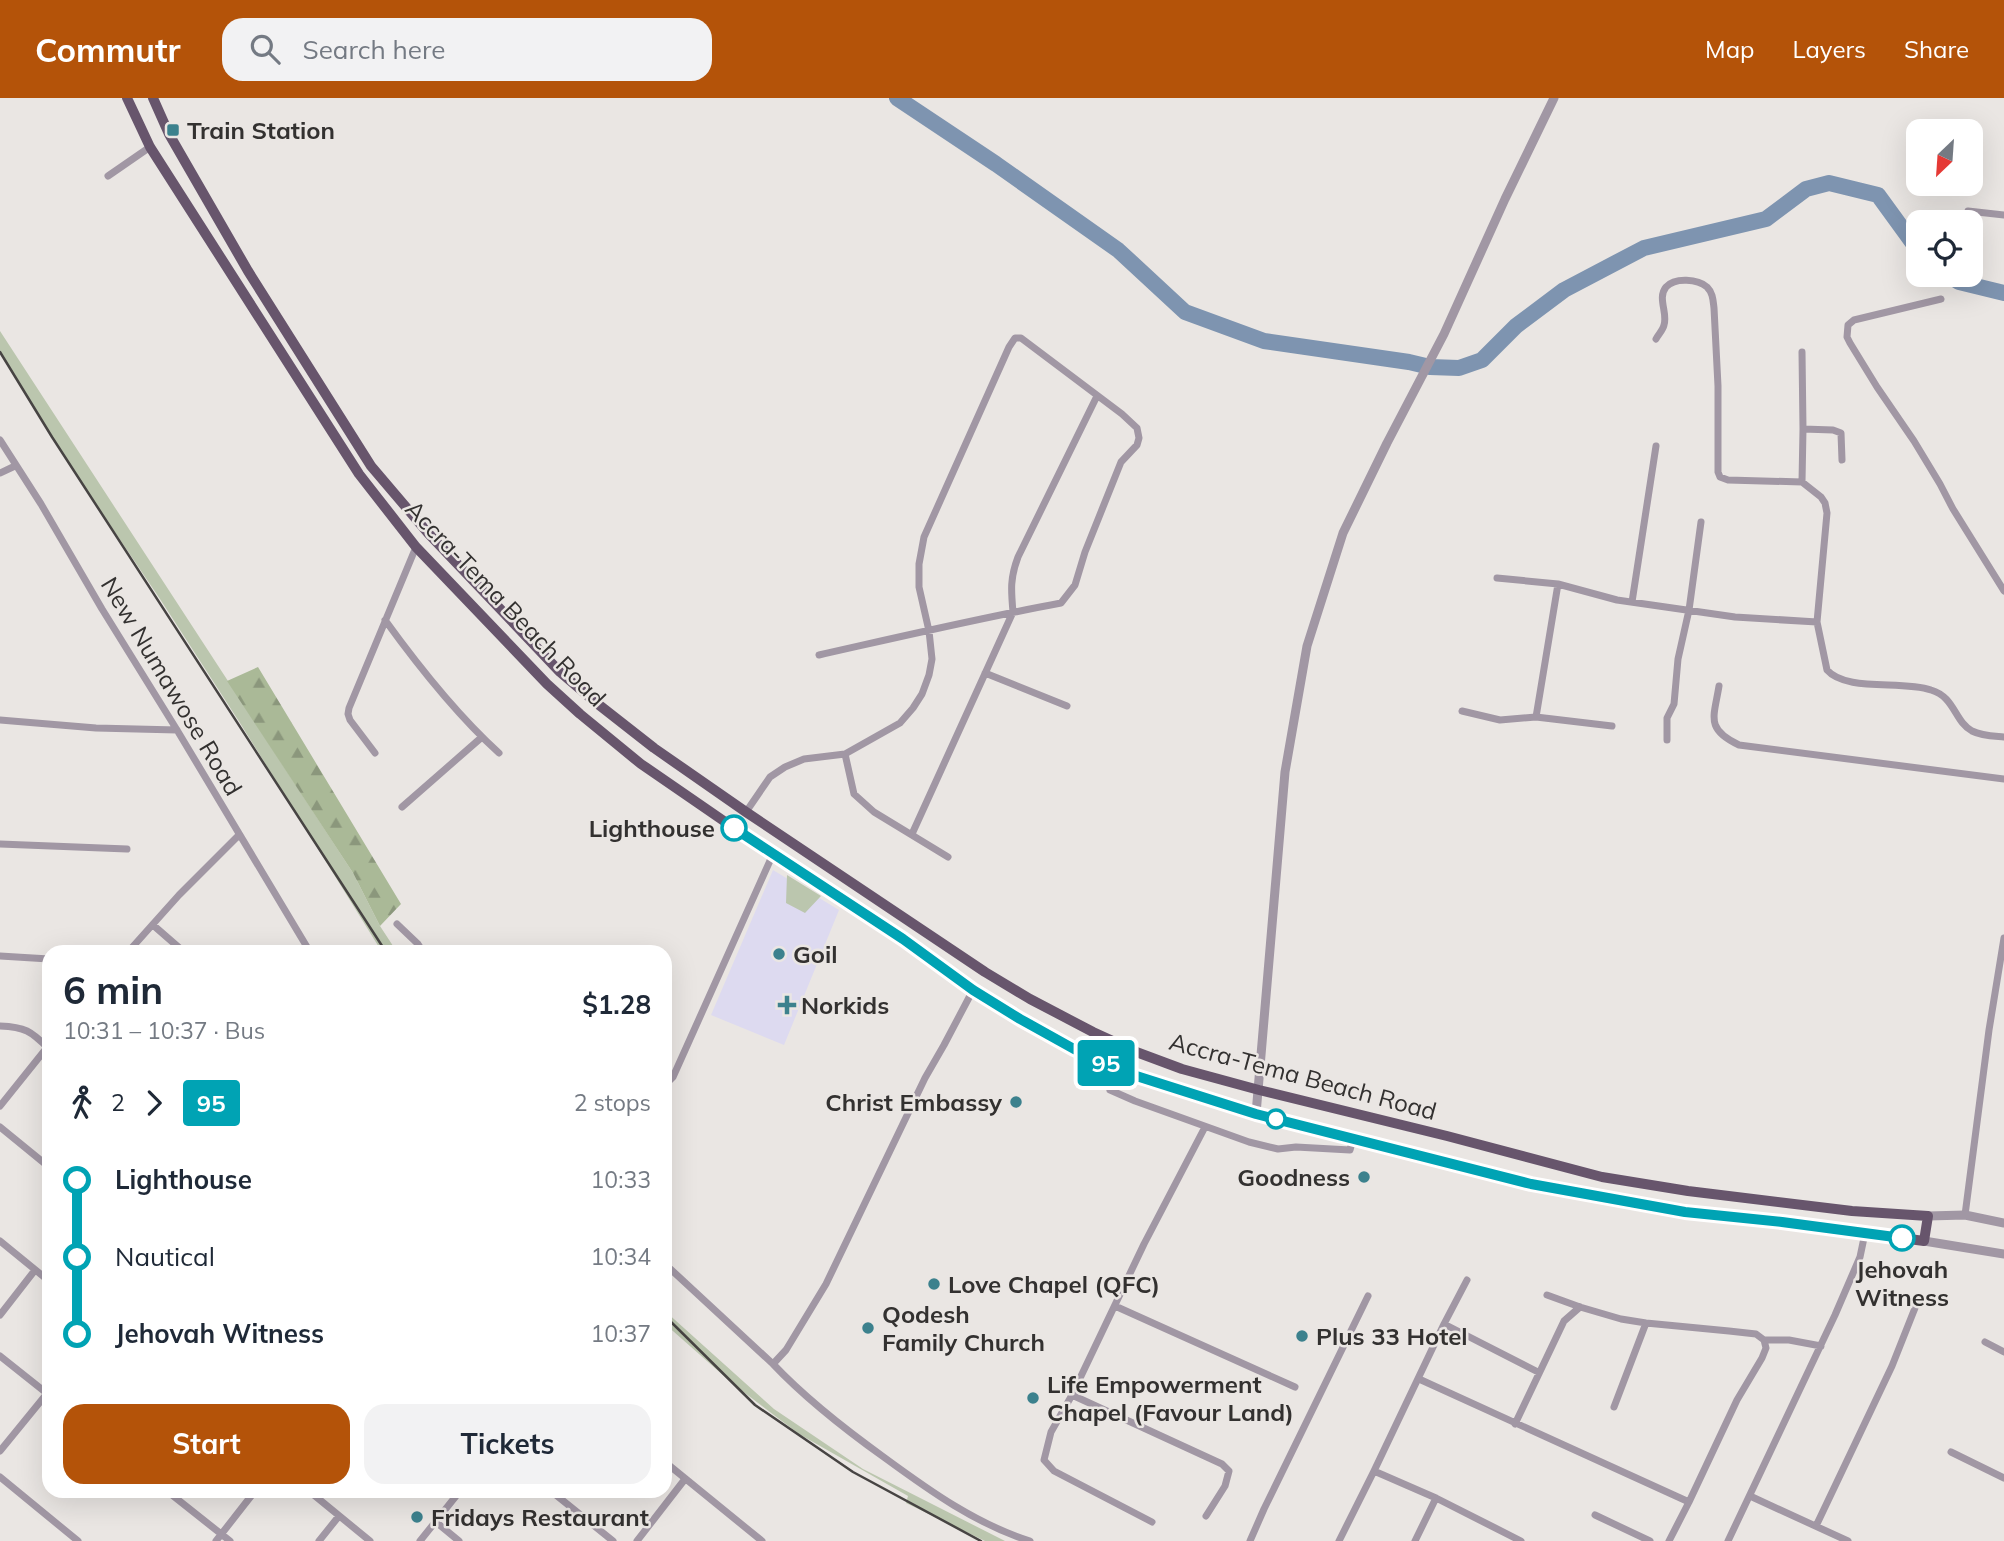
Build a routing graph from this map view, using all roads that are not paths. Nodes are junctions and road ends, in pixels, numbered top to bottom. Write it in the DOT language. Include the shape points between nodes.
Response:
graph roads {
  1 [pos="127,98"];
  2 [pos="153,98"];
  3 [pos="1554,98"];
  4 [pos="169,134"];
  5 [pos="150,147"];
  6 [pos="108,176"];
  7 [pos="1983,213"];
  8 [pos="2004,215"];
  9 [pos="1941,299"];
  10 [pos="1656,339"];
  11 [pos="1801,352"];
  12 [pos="1097,396"];
  13 [pos="1803,429"];
  14 [pos="0,440"];
  15 [pos="1656,446"];
  16 [pos="1842,460"];
  17 [pos="15,466"];
  18 [pos="0,473"];
  19 [pos="1802,482"];
  20 [pos="1701,522"];
  21 [pos="416,547"];
  22 [pos="1497,578"];
  23 [pos="1558,584"];
  24 [pos="2004,591"];
  25 [pos="1632,602"];
  26 [pos="1689,610"];
  27 [pos="1013,612"];
  28 [pos="385,620"];
  29 [pos="1817,622"];
  30 [pos="929,631"];
  31 [pos="819,654"];
  32 [pos="985,673"];
  33 [pos="1719,686"];
  34 [pos="1067,706"];
  35 [pos="1462,711"];
  36 [pos="1536,717"];
  37 [pos="0,720"];
  38 [pos="1612,726"];
  39 [pos="177,730"];
  40 [pos="482,737"];
  41 [pos="2004,737"];
  42 [pos="1667,740"];
  43 [pos="375,753"];
  44 [pos="499,753"];
  45 [pos="845,754"];
  46 [pos="2004,779"];
  47 [pos="402,807"];
  48 [pos="746,812"];
  49 [pos="912,834"];
  50 [pos="239,835"];
  51 [pos="0,844"];
  52 [pos="127,849"];
  53 [pos="773,853"];
  54 [pos="948,857"];
  55 [pos="152,925"];
  56 [pos="397,925"];
  57 [pos="2004,938"];
  58 [pos="134,945"];
  59 [pos="176,945"];
  60 [pos="306,945"];
  61 [pos="419,945"];
  62 [pos="0,956"];
  63 [pos="42,959"];
  64 [pos="985,972"];
  65 [pos="973,990"];
  66 [pos="0,1026"];
  67 [pos="42,1041"];
  68 [pos="42,1054"];
  69 [pos="672,1078"];
  70 [pos="1110,1090"];
  71 [pos="1259,1090"];
  72 [pos="0,1106"];
  73 [pos="1256,1114"];
  74 [pos="0,1127"];
  75 [pos="1205,1127"];
  76 [pos="1353,1139"];
  77 [pos="42,1161"];
  78 [pos="1965,1215"];
  79 [pos="1928,1216"];
  80 [pos="2004,1223"];
  81 [pos="1865,1233"];
  82 [pos="0,1241"];
  83 [pos="1924,1241"];
  84 [pos="2004,1254"];
  85 [pos="35,1270"];
  86 [pos="672,1270"];
  87 [pos="42,1276"];
  88 [pos="1467,1280"];
  89 [pos="1547,1295"];
  90 [pos="1368,1296"];
  91 [pos="1115,1306"];
  92 [pos="1580,1307"];
  93 [pos="1915,1308"];
  94 [pos="0,1315"];
  95 [pos="1646,1323"];
  96 [pos="1444,1324"];
  97 [pos="1764,1340"];
  98 [pos="1985,1342"];
  99 [pos="1821,1346"];
  100 [pos="2004,1352"];
  101 [pos="0,1356"];
  102 [pos="773,1364"];
  103 [pos="1538,1372"];
  104 [pos="1419,1379"];
  105 [pos="1294,1387"];
  106 [pos="42,1388"];
  107 [pos="1072,1395"];
  108 [pos="42,1400"];
  109 [pos="1614,1407"];
  110 [pos="1515,1424"];
  111 [pos="0,1451"];
  112 [pos="1951,1452"];
  113 [pos="672,1468"];
  114 [pos="1374,1472"];
  115 [pos="0,1477"];
  116 [pos="2004,1478"];
  117 [pos="685,1479"];
  118 [pos="672,1496"];
  119 [pos="1749,1496"];
  120 [pos="175,1498"];
  121 [pos="250,1498"];
  122 [pos="317,1498"];
  123 [pos="452,1498"];
  124 [pos="560,1498"];
  125 [pos="670,1498"];
  126 [pos="1436,1498"];
  127 [pos="1689,1502"];
  128 [pos="1595,1515"];
  129 [pos="339,1516"];
  130 [pos="1206,1516"];
  131 [pos="436,1522"];
  132 [pos="1152,1522"];
  133 [pos="1816,1526"];
  134 [pos="1504,1532"];
  135 [pos="218,1538"];
  136 [pos="1511,1539"];
  137 [pos="74,1540"];
  138 [pos="230,1541"];
  139 [pos="319,1541"];
  140 [pos="370,1541"];
  141 [pos="420,1541"];
  142 [pos="459,1541"];
  143 [pos="613,1541"];
  144 [pos="637,1541"];
  145 [pos="762,1541"];
  146 [pos="1030,1541"];
  147 [pos="1250,1541"];
  148 [pos="1339,1541"];
  149 [pos="1415,1541"];
  150 [pos="1500,1541"];
  151 [pos="1521,1541"];
  152 [pos="1650,1541"];
  153 [pos="1669,1541"];
  154 [pos="1728,1541"];
  155 [pos="1848,1541"];
  1 -- 5 [label="main road, Accra-Tema Beach Road"];
  2 -- 4 [label="main road, Accra-Tema Beach Road"];
  3 -- 71 [label="street" via="1438,347 1342,533 1307,646 1285,772"];
  4 -- 5 [label="main road"];
  4 -- 48 [label="main road, Accra-Tema Beach Road" via="248,271 371,466 561,672 654,748"];
  5 -- 6 [label="street"];
  5 -- 21 [label="main road, Accra-Tema Beach Road" via="359,474"];
  7 -- 8 [label="street"];
  9 -- 24 [label="street" via="1854,320 1848,325 1847,337"];
  10 -- 19 [label="street" via="1665,325 1663,292 1667,286 1689,281 1708,288 1714,308 1720,477"];
  11 -- 13 [label="street"];
  12 -- 27 [label="street" via="1015,565"];
  12 -- 27 [label="street" via="1137,428 1137,444 1121,462 1076,585 1061,603"];
  12 -- 30 [label="street" via="1021,338 1013,341 924,537 919,587"];
  13 -- 16 [label="street" via="1841,433"];
  13 -- 19 [label="street"];
  14 -- 17 [label="street, New Numawose Road"];
  15 -- 25 [label="street"];
  17 -- 18 [label="street"];
  17 -- 39 [label="street, New Numawose Road"];
  19 -- 29 [label="street" via="1821,497 1827,513"];
  20 -- 26 [label="street"];
  21 -- 28 [label="street"];
  21 -- 53 [label="main road, Accra-Tema Beach Road" via="580,714 641,764"];
  22 -- 23 [label="street"];
  23 -- 25 [label="street"];
  23 -- 36 [label="street"];
  25 -- 26 [label="street"];
  26 -- 29 [label="street"];
  26 -- 42 [label="street" via="1674,704 1667,718"];
  27 -- 30 [label="street"];
  27 -- 32 [label="street"];
  28 -- 40 [label="street" via="416,663"];
  28 -- 43 [label="street" via="348,708 348,715"];
  29 -- 41 [label="street" via="1832,676 1844,682 1930,689 1950,701 1972,731"];
  30 -- 31 [label="street"];
  30 -- 45 [label="street" via="929,675 913,708 900,723"];
  32 -- 34 [label="street"];
  32 -- 49 [label="street"];
  33 -- 46 [label="street" via="1716,729 1739,745"];
  35 -- 36 [label="street" via="1500,720"];
  36 -- 38 [label="street"];
  37 -- 39 [label="street"];
  39 -- 50 [label="street, New Numawose Road"];
  40 -- 44 [label="street"];
  40 -- 47 [label="street"];
  45 -- 48 [label="street" via="804,759 785,767 769,777"];
  45 -- 49 [label="street" via="854,794"];
  48 -- 64 [label="main road, Accra-Tema Beach Road"];
  49 -- 54 [label="street"];
  50 -- 55 [label="street"];
  50 -- 60 [label="street, New Numawose Road"];
  51 -- 52 [label="street"];
  53 -- 65 [label="main road, Accra-Tema Beach Road"];
  53 -- 69 [label="street"];
  55 -- 58 [label="street"];
  55 -- 59 [label="street"];
  56 -- 61 [label="street"];
  57 -- 78 [label="street"];
  62 -- 63 [label="street"];
  64 -- 65 [label="main road"];
  64 -- 71 [label="main road, Accra-Tema Beach Road" via="1139,1053"];
  65 -- 73 [label="main road, Accra-Tema Beach Road" via="1063,1043 1127,1073"];
  65 -- 102 [label="street" via="925,1077 826,1284"];
  66 -- 67 [label="street" via="24,1028"];
  68 -- 72 [label="street"];
  70 -- 75 [label="street"];
  71 -- 73 [label="street"];
  71 -- 79 [label="main road, Accra-Tema Beach Road" via="1602,1177 1852,1211"];
  73 -- 76 [label="main road, Accra-Tema Beach Road"];
  74 -- 77 [label="street"];
  75 -- 76 [label="street" via="1278,1149 1350,1150"];
  75 -- 91 [label="street"];
  76 -- 81 [label="main road, Accra-Tema Beach Road" via="1531,1184 1685,1212"];
  78 -- 79 [label="street"];
  78 -- 80 [label="street"];
  79 -- 83 [label="main road"];
  81 -- 83 [label="main road, Accra-Tema Beach Road"];
  81 -- 99 [label="street" via="1860,1257"];
  82 -- 85 [label="street"];
  83 -- 84 [label="street"];
  85 -- 87 [label="street"];
  85 -- 94 [label="street"];
  86 -- 102 [label="street"];
  88 -- 96 [label="street"];
  89 -- 92 [label="street"];
  90 -- 147 [label="street"];
  91 -- 105 [label="street"];
  91 -- 107 [label="street"];
  92 -- 95 [label="street"];
  92 -- 103 [label="street" via="1564,1321"];
  93 -- 133 [label="street"];
  95 -- 97 [label="street" via="1756,1334"];
  95 -- 109 [label="street"];
  96 -- 103 [label="street"];
  96 -- 104 [label="street"];
  97 -- 99 [label="street"];
  97 -- 127 [label="street" via="1762,1358"];
  98 -- 100 [label="street"];
  99 -- 119 [label="street"];
  101 -- 106 [label="street"];
  102 -- 146 [label="street" via="854,1436 918,1483 953,1506"];
  103 -- 110 [label="street"];
  104 -- 110 [label="street"];
  104 -- 114 [label="street"];
  107 -- 130 [label="street" via="1222,1464 1228,1479"];
  107 -- 132 [label="street" via="1051,1433 1044,1460 1054,1471"];
  108 -- 111 [label="street"];
  110 -- 127 [label="street"];
  112 -- 116 [label="street"];
  113 -- 117 [label="street"];
  114 -- 126 [label="street"];
  114 -- 148 [label="street"];
  115 -- 137 [label="street"];
  117 -- 118 [label="street"];
  117 -- 145 [label="street"];
  119 -- 133 [label="street"];
  119 -- 154 [label="street"];
  120 -- 135 [label="street"];
  121 -- 135 [label="street"];
  122 -- 129 [label="street"];
  123 -- 131 [label="street"];
  124 -- 143 [label="street"];
  125 -- 144 [label="street"];
  126 -- 134 [label="street"];
  126 -- 149 [label="street"];
  127 -- 153 [label="street"];
  128 -- 152 [label="street"];
  129 -- 139 [label="street"];
  129 -- 140 [label="street"];
  131 -- 141 [label="street"];
  131 -- 142 [label="street"];
  133 -- 155 [label="street"];
  134 -- 136 [label="street"];
  134 -- 150 [label="street"];
  135 -- 138 [label="street"];
  136 -- 151 [label="street"];
}
